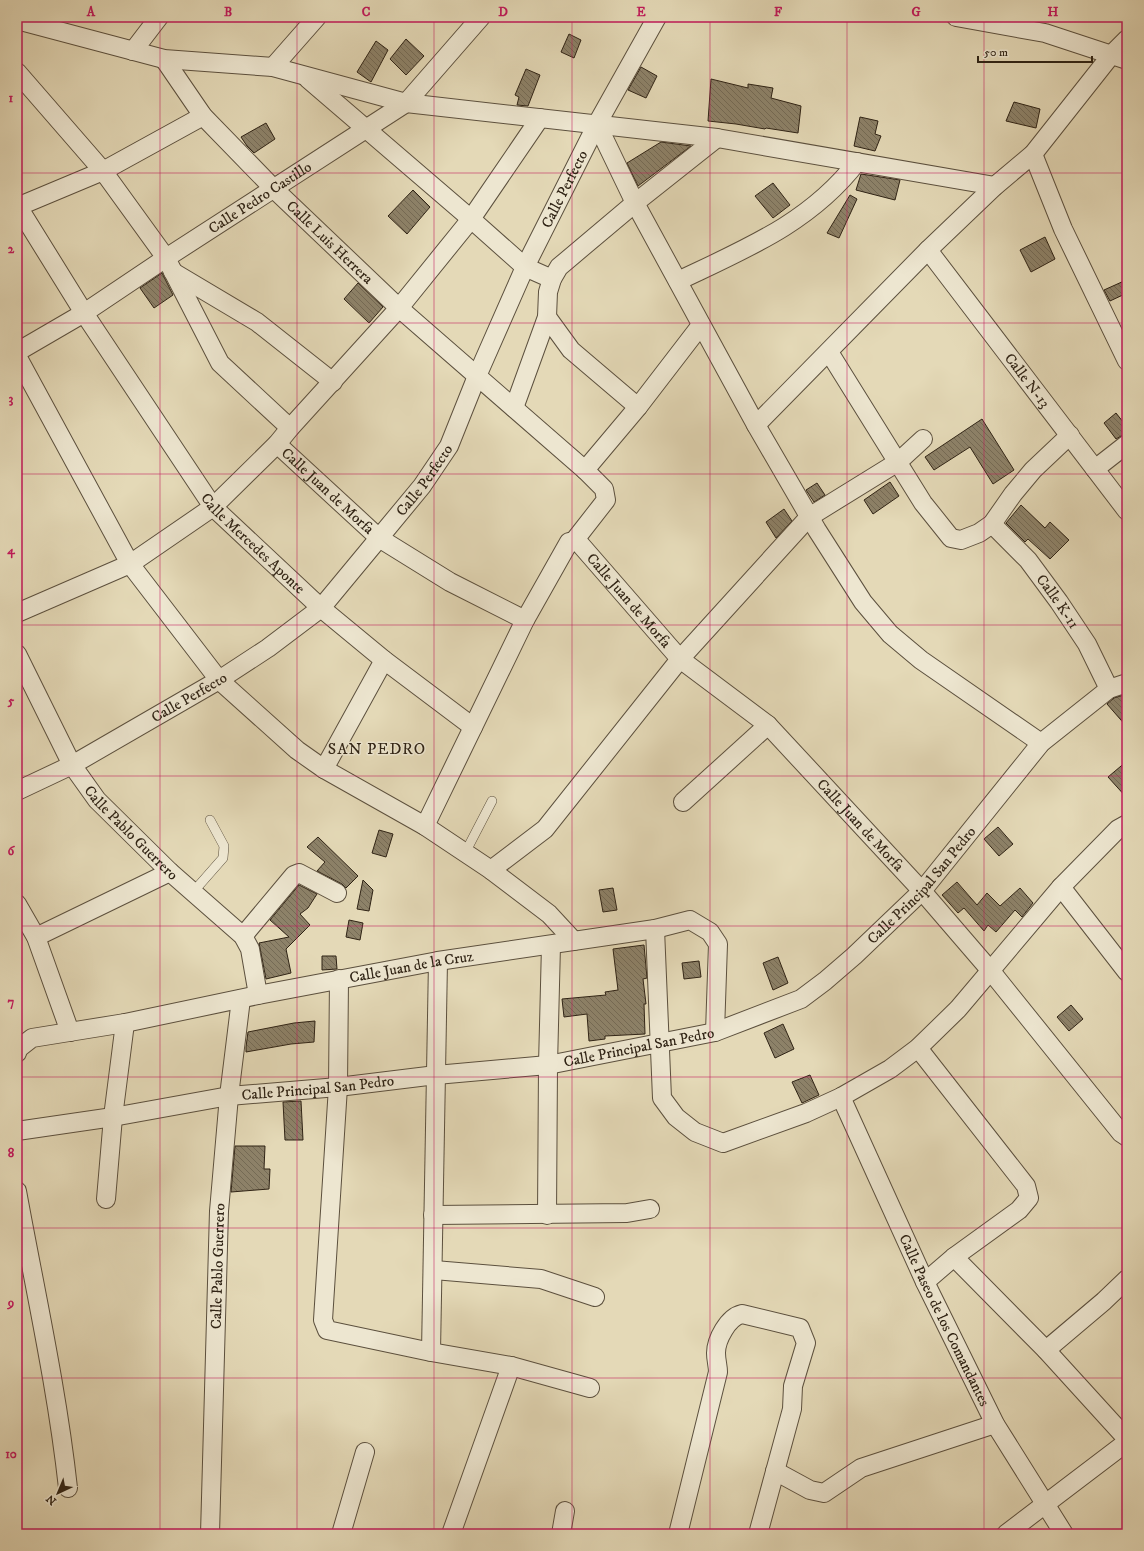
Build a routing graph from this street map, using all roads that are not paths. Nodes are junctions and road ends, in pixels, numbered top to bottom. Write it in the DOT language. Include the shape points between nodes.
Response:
graph roads {
  1 [pos="159,17"];
  2 [pos="317,17"];
  3 [pos="481,17"];
  4 [pos="657,17"];
  5 [pos="956,17"];
  6 [pos="17,20"];
  7 [pos="1127,39"];
  8 [pos="133,51"];
  9 [pos="1119,57"];
  10 [pos="164,59"];
  11 [pos="273,68"];
  12 [pos="17,72"];
  13 [pos="305,76"];
  14 [pos="406,103"];
  15 [pos="203,116"];
  16 [pos="540,118"];
  17 [pos="597,124"];
  18 [pos="367,128"];
  19 [pos="717,138"];
  20 [pos="1033,154"];
  21 [pos="857,162"];
  22 [pos="103,171"];
  23 [pos="995,186"];
  24 [pos="273,188"];
  25 [pos="635,203"];
  26 [pos="17,207"];
  27 [pos="471,219"];
  28 [pos="928,250"];
  29 [pos="169,265"];
  30 [pos="525,267"];
  31 [pos="552,279"];
  32 [pos="678,281"];
  33 [pos="399,308"];
  34 [pos="84,313"];
  35 [pos="547,317"];
  36 [pos="701,325"];
  37 [pos="17,352"];
  38 [pos="829,352"];
  39 [pos="17,356"];
  40 [pos="1127,361"];
  41 [pos="477,376"];
  42 [pos="333,382"];
  43 [pos="638,407"];
  44 [pos="514,408"];
  45 [pos="756,425"];
  46 [pos="290,428"];
  47 [pos="1070,435"];
  48 [pos="923,439"];
  49 [pos="277,444"];
  50 [pos="1127,444"];
  51 [pos="898,462"];
  52 [pos="1095,469"];
  53 [pos="585,470"];
  54 [pos="214,507"];
  55 [pos="1127,511"];
  56 [pos="809,516"];
  57 [pos="992,524"];
  58 [pos="379,538"];
  59 [pos="572,541"];
  60 [pos="130,564"];
  61 [pos="321,608"];
  62 [pos="17,613"];
  63 [pos="525,620"];
  64 [pos="17,654"];
  65 [pos="680,659"];
  66 [pos="384,660"];
  67 [pos="219,680"];
  68 [pos="1127,683"];
  69 [pos="1109,690"];
  70 [pos="768,724"];
  71 [pos="473,728"];
  72 [pos="1041,744"];
  73 [pos="72,765"];
  74 [pos="324,769"];
  75 [pos="17,791"];
  76 [pos="492,801"];
  77 [pos="683,802"];
  78 [pos="210,820"];
  79 [pos="1127,824"];
  80 [pos="426,826"];
  81 [pos="465,853"];
  82 [pos="491,870"];
  83 [pos="170,872"];
  84 [pos="1061,887"];
  85 [pos="194,891"];
  86 [pos="922,891"];
  87 [pos="337,893"];
  88 [pos="17,904"];
  89 [pos="655,929"];
  90 [pos="243,936"];
  91 [pos="36,937"];
  92 [pos="574,941"];
  93 [pos="551,944"];
  94 [pos="438,961"];
  95 [pos="990,970"];
  96 [pos="1127,972"];
  97 [pos="339,979"];
  98 [pos="249,997"];
  99 [pos="125,1024"];
  100 [pos="70,1032"];
  101 [pos="715,1032"];
  102 [pos="660,1044"];
  103 [pos="918,1048"];
  104 [pos="17,1053"];
  105 [pos="548,1065"];
  106 [pos="436,1076"];
  107 [pos="338,1087"];
  108 [pos="229,1096"];
  109 [pos="841,1097"];
  110 [pos="113,1117"];
  111 [pos="17,1130"];
  112 [pos="1127,1137"];
  113 [pos="17,1191"];
  114 [pos="106,1199"];
  115 [pos="650,1209"];
  116 [pos="433,1215"];
  117 [pos="547,1215"];
  118 [pos="954,1257"];
  119 [pos="434,1270"];
  120 [pos="925,1282"];
  121 [pos="1126,1283"];
  122 [pos="595,1296"];
  123 [pos="1046,1350"];
  124 [pos="431,1352"];
  125 [pos="511,1366"];
  126 [pos="590,1388"];
  127 [pos="995,1424"];
  128 [pos="1127,1441"];
  129 [pos="365,1452"];
  130 [pos="775,1472"];
  131 [pos="68,1488"];
  132 [pos="1044,1505"];
  133 [pos="565,1511"];
  134 [pos="344,1533"];
  135 [pos="210,1534"];
  136 [pos="451,1534"];
  137 [pos="561,1534"];
  138 [pos="678,1534"];
  139 [pos="758,1534"];
  140 [pos="1006,1534"];
  141 [pos="1064,1534"];
  1 -- 8 [label="street"];
  2 -- 11 [label="street"];
  3 -- 14 [label="street, Calle Pedro Castillo"];
  4 -- 17 [label="street, Calle Perfecto"];
  5 -- 9 [label="street" via="1045,33"];
  6 -- 8 [label="street"];
  7 -- 9 [label="street"];
  8 -- 10 [label="street"];
  9 -- 20 [label="street"];
  10 -- 11 [label="street"];
  10 -- 15 [label="street, Calle Luis Herrera"];
  11 -- 13 [label="street"];
  12 -- 22 [label="street"];
  13 -- 14 [label="street"];
  13 -- 18 [label="street"];
  14 -- 16 [label="street"];
  14 -- 18 [label="street, Calle Pedro Castillo"];
  15 -- 22 [label="street"];
  15 -- 24 [label="street, Calle Luis Herrera"];
  16 -- 17 [label="street"];
  16 -- 27 [label="street"];
  17 -- 19 [label="street"];
  17 -- 25 [label="street"];
  17 -- 30 [label="street, Calle Perfecto"];
  18 -- 24 [label="street, Calle Pedro Castillo"];
  18 -- 27 [label="street"];
  19 -- 21 [label="street"];
  19 -- 25 [label="street"];
  20 -- 23 [label="street"];
  20 -- 40 [label="street" via="1064,229"];
  21 -- 23 [label="street"];
  21 -- 32 [label="street" via="821,201 795,220 758,243"];
  22 -- 26 [label="street"];
  22 -- 29 [label="street"];
  23 -- 28 [label="street"];
  24 -- 29 [label="street, Calle Pedro Castillo"];
  24 -- 33 [label="street, Calle Luis Herrera"];
  25 -- 31 [label="street" via="559,267"];
  25 -- 32 [label="street"];
  26 -- 34 [label="street, Calle Mercedes Aponte"];
  27 -- 30 [label="street"];
  27 -- 33 [label="street"];
  28 -- 38 [label="street"];
  28 -- 47 [label="street, Calle N-13"];
  29 -- 34 [label="street, Calle Pedro Castillo"];
  29 -- 42 [label="street" via="257,322"];
  29 -- 46 [label="street" via="220,363"];
  30 -- 31 [label="street"];
  30 -- 41 [label="street, Calle Perfecto"];
  31 -- 35 [label="street" via="548,292"];
  32 -- 36 [label="street"];
  33 -- 41 [label="street, Calle Luis Herrera"];
  33 -- 42 [label="street"];
  34 -- 37 [label="street, Calle Pedro Castillo"];
  34 -- 54 [label="street, Calle Mercedes Aponte"];
  35 -- 43 [label="street" via="571,350"];
  35 -- 44 [label="street"];
  36 -- 43 [label="street"];
  36 -- 45 [label="street"];
  38 -- 45 [label="street"];
  38 -- 51 [label="street"];
  39 -- 60 [label="street"];
  41 -- 44 [label="street, Calle Luis Herrera"];
  41 -- 58 [label="street, Calle Perfecto" via="449,446 422,486"];
  42 -- 46 [label="street"];
  43 -- 53 [label="street"];
  44 -- 53 [label="street, Calle Luis Herrera"];
  45 -- 56 [label="street"];
  46 -- 49 [label="street"];
  47 -- 52 [label="street, Calle N-13"];
  47 -- 57 [label="street" via="1033,470"];
  48 -- 51 [label="street"];
  49 -- 54 [label="street"];
  49 -- 58 [label="street, Calle Juan de Morfa"];
  50 -- 52 [label="street"];
  51 -- 56 [label="street"];
  51 -- 57 [label="street" via="924,503 951,538 961,540 970,537"];
  52 -- 55 [label="street, Calle N-13"];
  53 -- 59 [label="street, Calle Luis Herrera" via="604,489 606,500"];
  54 -- 60 [label="street"];
  54 -- 61 [label="street, Calle Mercedes Aponte"];
  56 -- 65 [label="street"];
  56 -- 72 [label="street" via="863,602 890,634 921,660"];
  57 -- 69 [label="street, Calle K-11" via="1028,560 1059,602 1087,644"];
  58 -- 61 [label="street, Calle Perfecto"];
  58 -- 63 [label="street, Calle Juan de Morfa" via="450,582"];
  59 -- 63 [label="street, Calle Luis Herrera"];
  59 -- 65 [label="street, Calle Juan de Morfa" via="580,544"];
  60 -- 62 [label="street"];
  60 -- 67 [label="street"];
  61 -- 66 [label="street, Calle Mercedes Aponte"];
  61 -- 67 [label="street, Calle Perfecto" via="268,648"];
  63 -- 71 [label="street, Calle Luis Herrera"];
  64 -- 73 [label="street, Calle Pablo Guerrero"];
  65 -- 70 [label="street, Calle Juan de Morfa"];
  65 -- 82 [label="street" via="545,829"];
  66 -- 71 [label="street, Calle Mercedes Aponte"];
  66 -- 74 [label="street"];
  67 -- 73 [label="street, Calle Perfecto"];
  67 -- 74 [label="street" via="297,750"];
  68 -- 69 [label="street, Calle Principal San Pedro"];
  69 -- 72 [label="street, Calle Principal San Pedro"];
  70 -- 77 [label="street"];
  70 -- 86 [label="street, Calle Juan de Morfa"];
  71 -- 80 [label="street, Calle Luis Herrera"];
  72 -- 86 [label="street, Calle Principal San Pedro"];
  73 -- 75 [label="street, Calle Perfecto"];
  73 -- 83 [label="street, Calle Pablo Guerrero" via="97,800"];
  74 -- 80 [label="street"];
  76 -- 81 [label="lane"];
  78 -- 85 [label="lane" via="224,846 223,858"];
  79 -- 84 [label="street" via="1118,829"];
  80 -- 81 [label="street"];
  81 -- 82 [label="street"];
  82 -- 92 [label="street" via="549,914"];
  83 -- 85 [label="street, Calle Pablo Guerrero"];
  83 -- 91 [label="street"];
  84 -- 95 [label="street"];
  84 -- 96 [label="street"];
  85 -- 90 [label="street, Calle Pablo Guerrero"];
  86 -- 95 [label="street, Calle Juan de Morfa"];
  86 -- 101 [label="street, Calle Principal San Pedro" via="854,956 801,998"];
  87 -- 90 [label="street" via="299,873 294,875"];
  88 -- 91 [label="street"];
  89 -- 92 [label="street, Calle Juan de la Cruz"];
  89 -- 101 [label="street, Calle Juan de la Cruz" via="690,920 710,932 718,944"];
  89 -- 102 [label="street"];
  90 -- 98 [label="street, Calle Pablo Guerrero" via="250,949"];
  91 -- 100 [label="street"];
  92 -- 93 [label="street, Calle Juan de la Cruz"];
  93 -- 94 [label="street, Calle Juan de la Cruz"];
  93 -- 105 [label="street"];
  94 -- 97 [label="street, Calle Juan de la Cruz"];
  94 -- 106 [label="street"];
  95 -- 103 [label="street" via="958,1009"];
  95 -- 112 [label="street, Calle Juan de Morfa" via="1121,1133"];
  97 -- 98 [label="street, Calle Juan de la Cruz"];
  97 -- 107 [label="street"];
  98 -- 99 [label="street, Calle Juan de la Cruz"];
  98 -- 108 [label="street, Calle Pablo Guerrero"];
  99 -- 100 [label="street, Calle Juan de la Cruz"];
  99 -- 110 [label="street"];
  100 -- 104 [label="street, Calle Juan de la Cruz" via="32,1038 18,1048"];
  101 -- 102 [label="street, Calle Principal San Pedro"];
  102 -- 105 [label="street, Calle Principal San Pedro"];
  102 -- 109 [label="street" via="662,1098 676,1117 696,1132 723,1143 806,1113"];
  103 -- 109 [label="street" via="890,1069"];
  103 -- 118 [label="street" via="1026,1186 1029,1198 1019,1210"];
  105 -- 106 [label="street, Calle Principal San Pedro"];
  105 -- 117 [label="street"];
  106 -- 107 [label="street, Calle Principal San Pedro"];
  106 -- 116 [label="street"];
  107 -- 108 [label="street, Calle Principal San Pedro"];
  107 -- 124 [label="street" via="323,1320 327,1330"];
  108 -- 110 [label="street, Calle Principal San Pedro"];
  108 -- 135 [label="street, Calle Pablo Guerrero" via="219,1211"];
  109 -- 120 [label="street, Calle Paseo de los Comandantes"];
  110 -- 111 [label="street, Calle Principal San Pedro"];
  110 -- 114 [label="street"];
  113 -- 131 [label="street" via="52,1378"];
  115 -- 117 [label="street" via="627,1213"];
  116 -- 117 [label="street"];
  116 -- 119 [label="street"];
  118 -- 120 [label="street"];
  118 -- 123 [label="street"];
  119 -- 122 [label="street" via="541,1279"];
  119 -- 124 [label="street"];
  120 -- 127 [label="street, Calle Paseo de los Comandantes"];
  121 -- 123 [label="street"];
  123 -- 128 [label="street"];
  124 -- 125 [label="street"];
  125 -- 126 [label="street"];
  125 -- 136 [label="street"];
  127 -- 130 [label="street" via="861,1468 824,1493 810,1490"];
  127 -- 132 [label="street, Calle Paseo de los Comandantes"];
  128 -- 132 [label="street"];
  129 -- 134 [label="street"];
  130 -- 138 [label="street" via="792,1409 793,1386 806,1343 800,1328 737,1315 723,1332 717,1346 718,1372"];
  130 -- 139 [label="street"];
  132 -- 140 [label="street"];
  132 -- 141 [label="street, Calle Paseo de los Comandantes"];
  133 -- 137 [label="street"];
}
